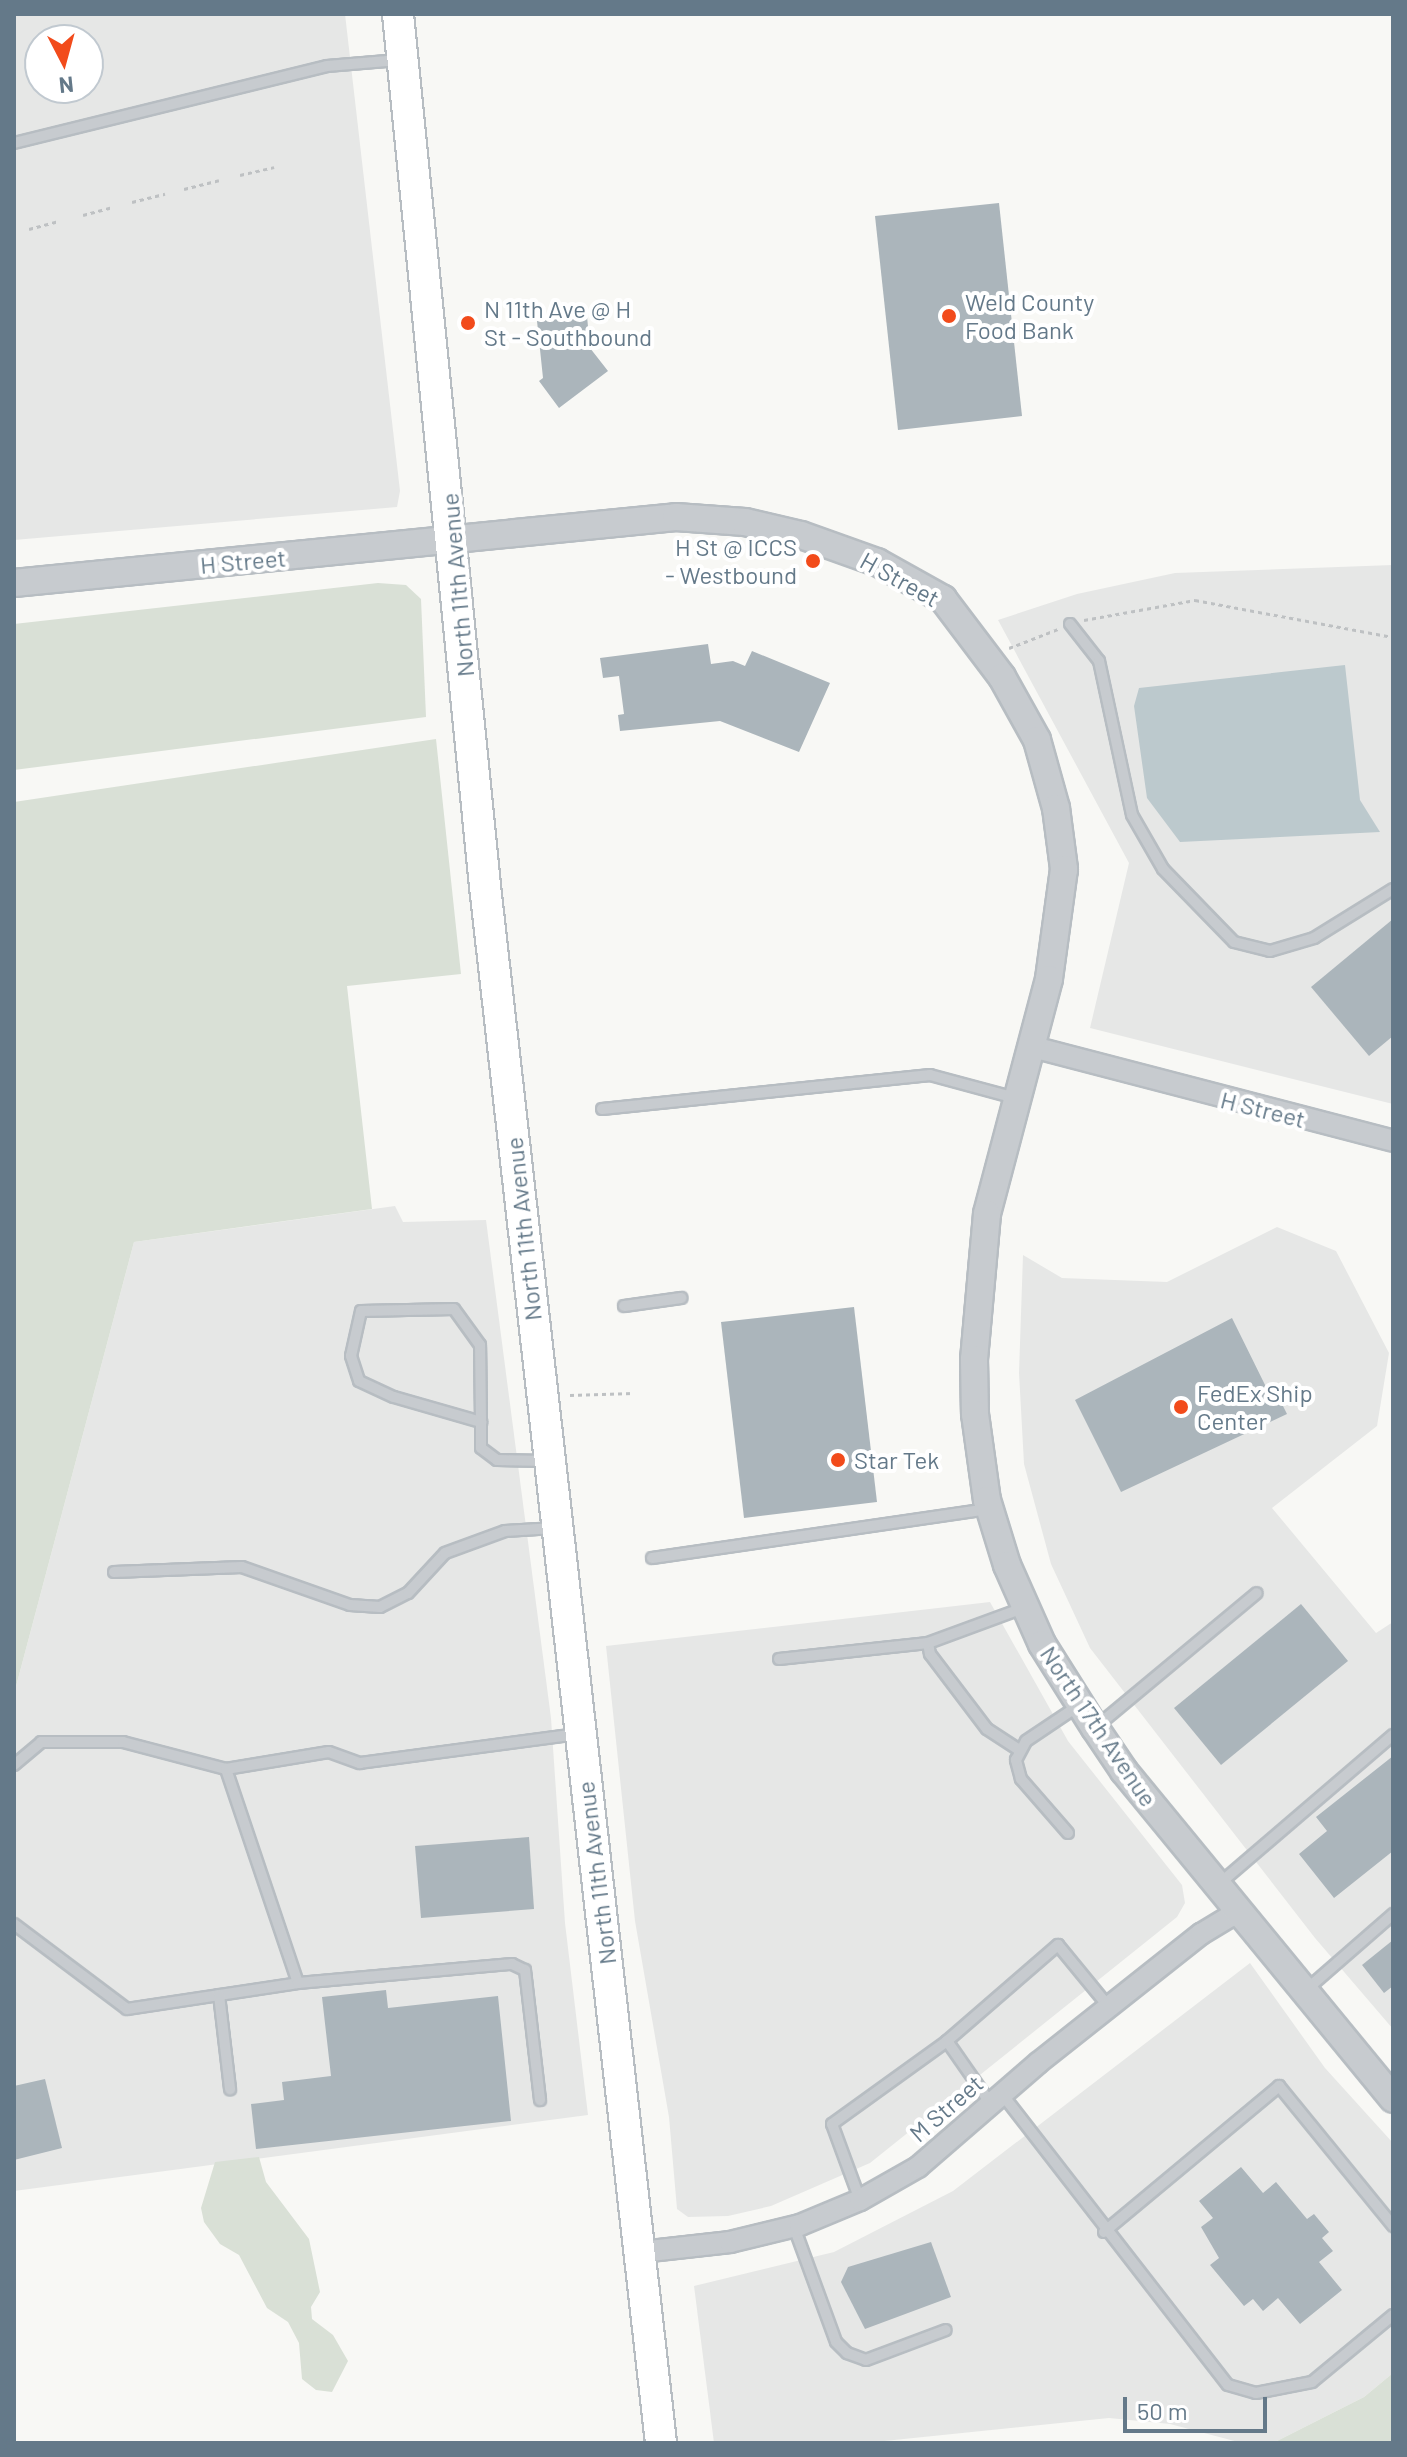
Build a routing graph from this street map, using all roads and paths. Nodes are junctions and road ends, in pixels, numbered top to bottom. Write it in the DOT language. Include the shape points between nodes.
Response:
graph roads {
  1 [pos="398,14"];
  2 [pos="403,60"];
  3 [pos="14,143"];
  4 [pos="274,167"];
  5 [pos="240,175"];
  6 [pos="219,180"];
  7 [pos="184,189"];
  8 [pos="165,194"];
  9 [pos="132,202"];
  10 [pos="113,207"];
  11 [pos="83,215"];
  12 [pos="58,221"];
  13 [pos="29,229"];
  14 [pos="453,541"];
  15 [pos="14,583"];
  16 [pos="1070,624"];
  17 [pos="1393,637"];
  18 [pos="987,656"];
  19 [pos="1393,889"];
  20 [pos="1033,1047"];
  21 [pos="1017,1099"];
  22 [pos="602,1109"];
  23 [pos="1393,1141"];
  24 [pos="681,1298"];
  25 [pos="624,1306"];
  26 [pos="634,1393"];
  27 [pos="570,1395"];
  28 [pos="481,1422"];
  29 [pos="549,1461"];
  30 [pos="989,1509"];
  31 [pos="557,1528"];
  32 [pos="652,1558"];
  33 [pos="114,1572"];
  34 [pos="1257,1593"];
  35 [pos="1025,1607"];
  36 [pos="928,1643"];
  37 [pos="779,1659"];
  38 [pos="1079,1705"];
  39 [pos="1095,1728"];
  40 [pos="580,1734"];
  41 [pos="1393,1735"];
  42 [pos="1019,1750"];
  43 [pos="14,1765"];
  44 [pos="226,1769"];
  45 [pos="1068,1833"];
  46 [pos="1218,1885"];
  47 [pos="1239,1911"];
  48 [pos="1393,1914"];
  49 [pos="14,1924"];
  50 [pos="298,1983"];
  51 [pos="1306,1990"];
  52 [pos="219,1995"];
  53 [pos="1109,2007"];
  54 [pos="947,2041"];
  55 [pos="230,2089"];
  56 [pos="996,2099"];
  57 [pos="1393,2099"];
  58 [pos="540,2100"];
  59 [pos="860,2200"];
  60 [pos="1393,2226"];
  61 [pos="794,2227"];
  62 [pos="1104,2232"];
  63 [pos="641,2252"];
  64 [pos="1393,2315"];
  65 [pos="946,2330"];
  66 [pos="661,2443"];
  1 -- 2 [label="main road, North 11th Avenue"];
  2 -- 3 [label="lane" via="327,66"];
  2 -- 14 [label="main road, North 11th Avenue"];
  4 -- 5 [label="path"];
  6 -- 7 [label="path"];
  8 -- 9 [label="path"];
  10 -- 11 [label="path"];
  12 -- 13 [label="path"];
  14 -- 15 [label="street, H Street"];
  14 -- 18 [label="street, H Street" via="676,517 745,522 877,562 943,599"];
  14 -- 29 [label="main road, North 11th Avenue"];
  16 -- 17 [label="path" via="1195,600"];
  16 -- 18 [label="path"];
  16 -- 19 [label="lane" via="1099,661 1132,815 1163,869 1234,942 1270,951 1314,938"];
  18 -- 20 [label="street, H Street" via="1037,740 1056,808 1064,869 1049,979"];
  20 -- 21 [label="street, North 17th Avenue"];
  20 -- 23 [label="street, H Street"];
  21 -- 22 [label="lane" via="930,1075"];
  21 -- 30 [label="street, North 17th Avenue" via="987,1214 974,1359 975,1414"];
  24 -- 25 [label="lane"];
  26 -- 27 [label="path"];
  28 -- 28 [label="lane" via="359,1381 351,1356 361,1311 454,1309 480,1345"];
  28 -- 29 [label="lane" via="481,1448 497,1460"];
  29 -- 31 [label="main road, North 11th Avenue"];
  30 -- 32 [label="lane"];
  30 -- 35 [label="street, North 17th Avenue"];
  31 -- 33 [label="lane" via="505,1531 445,1553 408,1593 380,1607 350,1605 242,1567"];
  31 -- 40 [label="main road, North 11th Avenue"];
  34 -- 39 [label="lane"];
  35 -- 36 [label="lane"];
  35 -- 38 [label="street, North 17th Avenue"];
  36 -- 37 [label="lane"];
  36 -- 42 [label="lane" via="930,1654 987,1729"];
  38 -- 39 [label="street, North 17th Avenue"];
  38 -- 42 [label="lane"];
  39 -- 46 [label="street, North 17th Avenue"];
  40 -- 44 [label="lane" via="360,1763 329,1752"];
  40 -- 63 [label="main road, North 11th Avenue"];
  41 -- 46 [label="lane"];
  42 -- 45 [label="lane" via="1016,1769 1021,1779"];
  43 -- 44 [label="lane" via="41,1742 123,1742"];
  44 -- 50 [label="lane"];
  46 -- 47 [label="street, North 17th Avenue"];
  47 -- 51 [label="street, North 17th Avenue"];
  47 -- 53 [label="street, M Street" via="1201,1934"];
  48 -- 51 [label="lane"];
  49 -- 52 [label="lane" via="127,2009"];
  50 -- 52 [label="lane"];
  50 -- 58 [label="lane" via="512,1964 525,1970"];
  51 -- 57 [label="street, North 17th Avenue"];
  52 -- 55 [label="lane"];
  53 -- 54 [label="lane" via="1058,1945"];
  53 -- 56 [label="street, M Street"];
  54 -- 56 [label="lane"];
  54 -- 59 [label="lane" via="832,2124"];
  56 -- 59 [label="street, M Street" via="918,2167"];
  56 -- 62 [label="lane"];
  59 -- 61 [label="street, M Street"];
  60 -- 62 [label="lane" via="1279,2086"];
  61 -- 63 [label="street, M Street" via="730,2242"];
  61 -- 65 [label="lane" via="836,2342 847,2353 866,2360"];
  62 -- 64 [label="lane" via="1228,2385 1256,2393 1312,2382"];
  63 -- 66 [label="main road, North 11th Avenue"];
}
